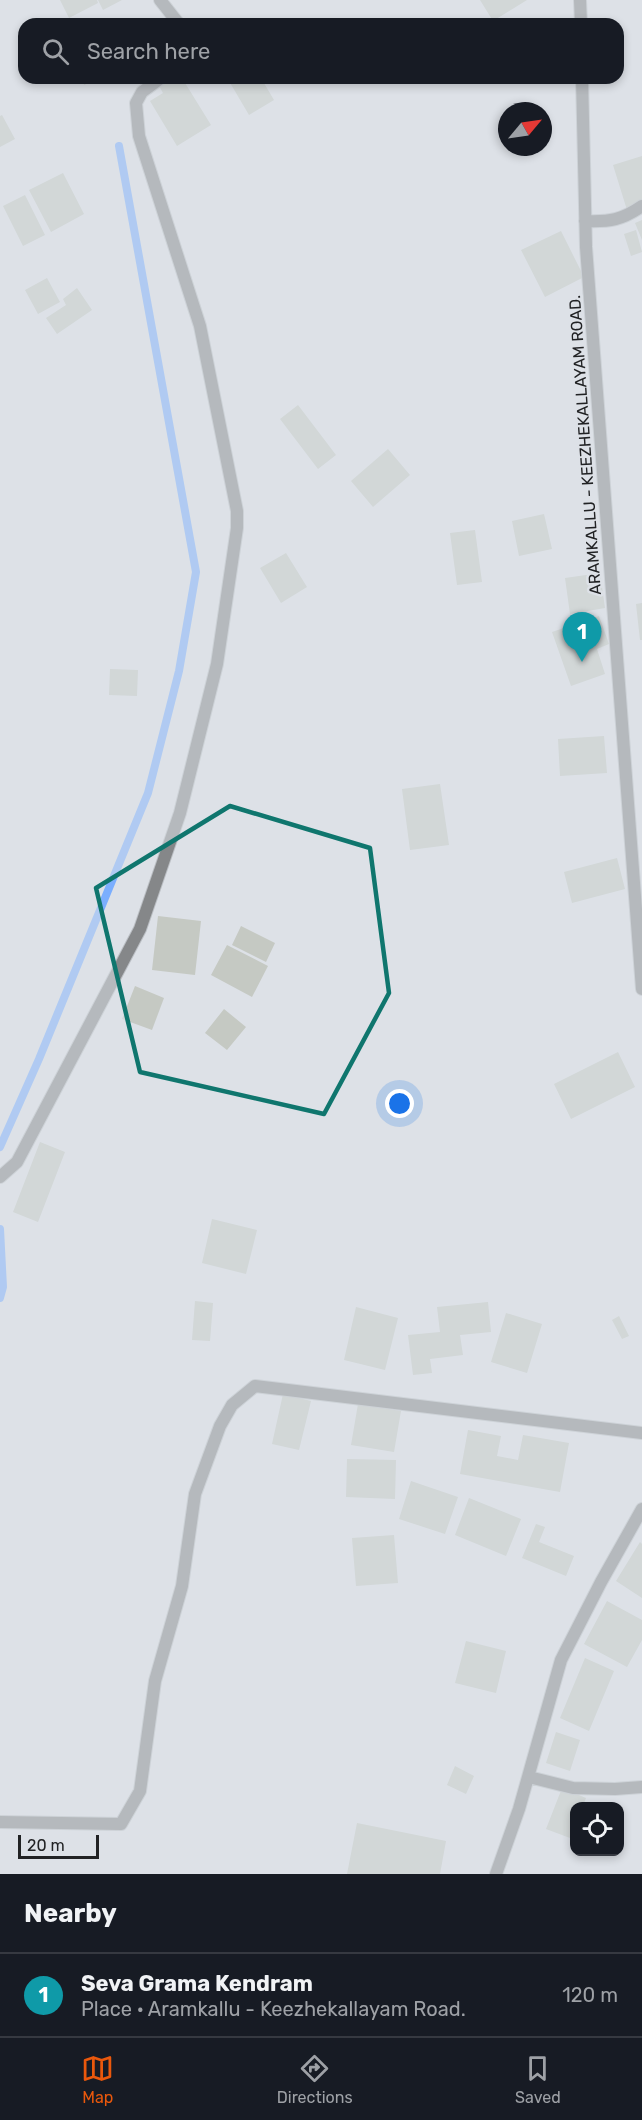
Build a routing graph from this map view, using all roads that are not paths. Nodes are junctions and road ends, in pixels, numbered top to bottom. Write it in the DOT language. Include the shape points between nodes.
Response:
graph roads {
  1 [pos="160,0"];
  2 [pos="580,0"];
  3 [pos="174,18"];
  4 [pos="581,18"];
  5 [pos="152,84"];
  6 [pos="582,84"];
  7 [pos="642,206"];
  8 [pos="585,221"];
  9 [pos="642,989"];
  10 [pos="0,1177"];
  11 [pos="642,1433"];
  12 [pos="642,1509"];
  13 [pos="529,1776"];
  14 [pos="642,1787"];
  15 [pos="0,1822"];
  16 [pos="496,1874"];
  1 -- 3 [label="street"];
  2 -- 4 [label="street"];
  5 -- 10 [label="street" via="136,102 139,136 200,326 237,512 235,544 217,664 180,813 140,929 17,1162"];
  6 -- 8 [label="street, ARAMKALLU - KEEZHEKALLAYAM ROAD."];
  7 -- 8 [label="street" via="608,222"];
  8 -- 9 [label="street, ARAMKALLU - KEEZHEKALLAYAM ROAD."];
  11 -- 15 [label="street" via="255,1386 232,1405 224,1419 195,1494 182,1586 155,1681 141,1791 121,1824"];
  12 -- 13 [label="street" via="561,1660"];
  13 -- 14 [label="street" via="573,1788"];
  13 -- 16 [label="street"];
}
